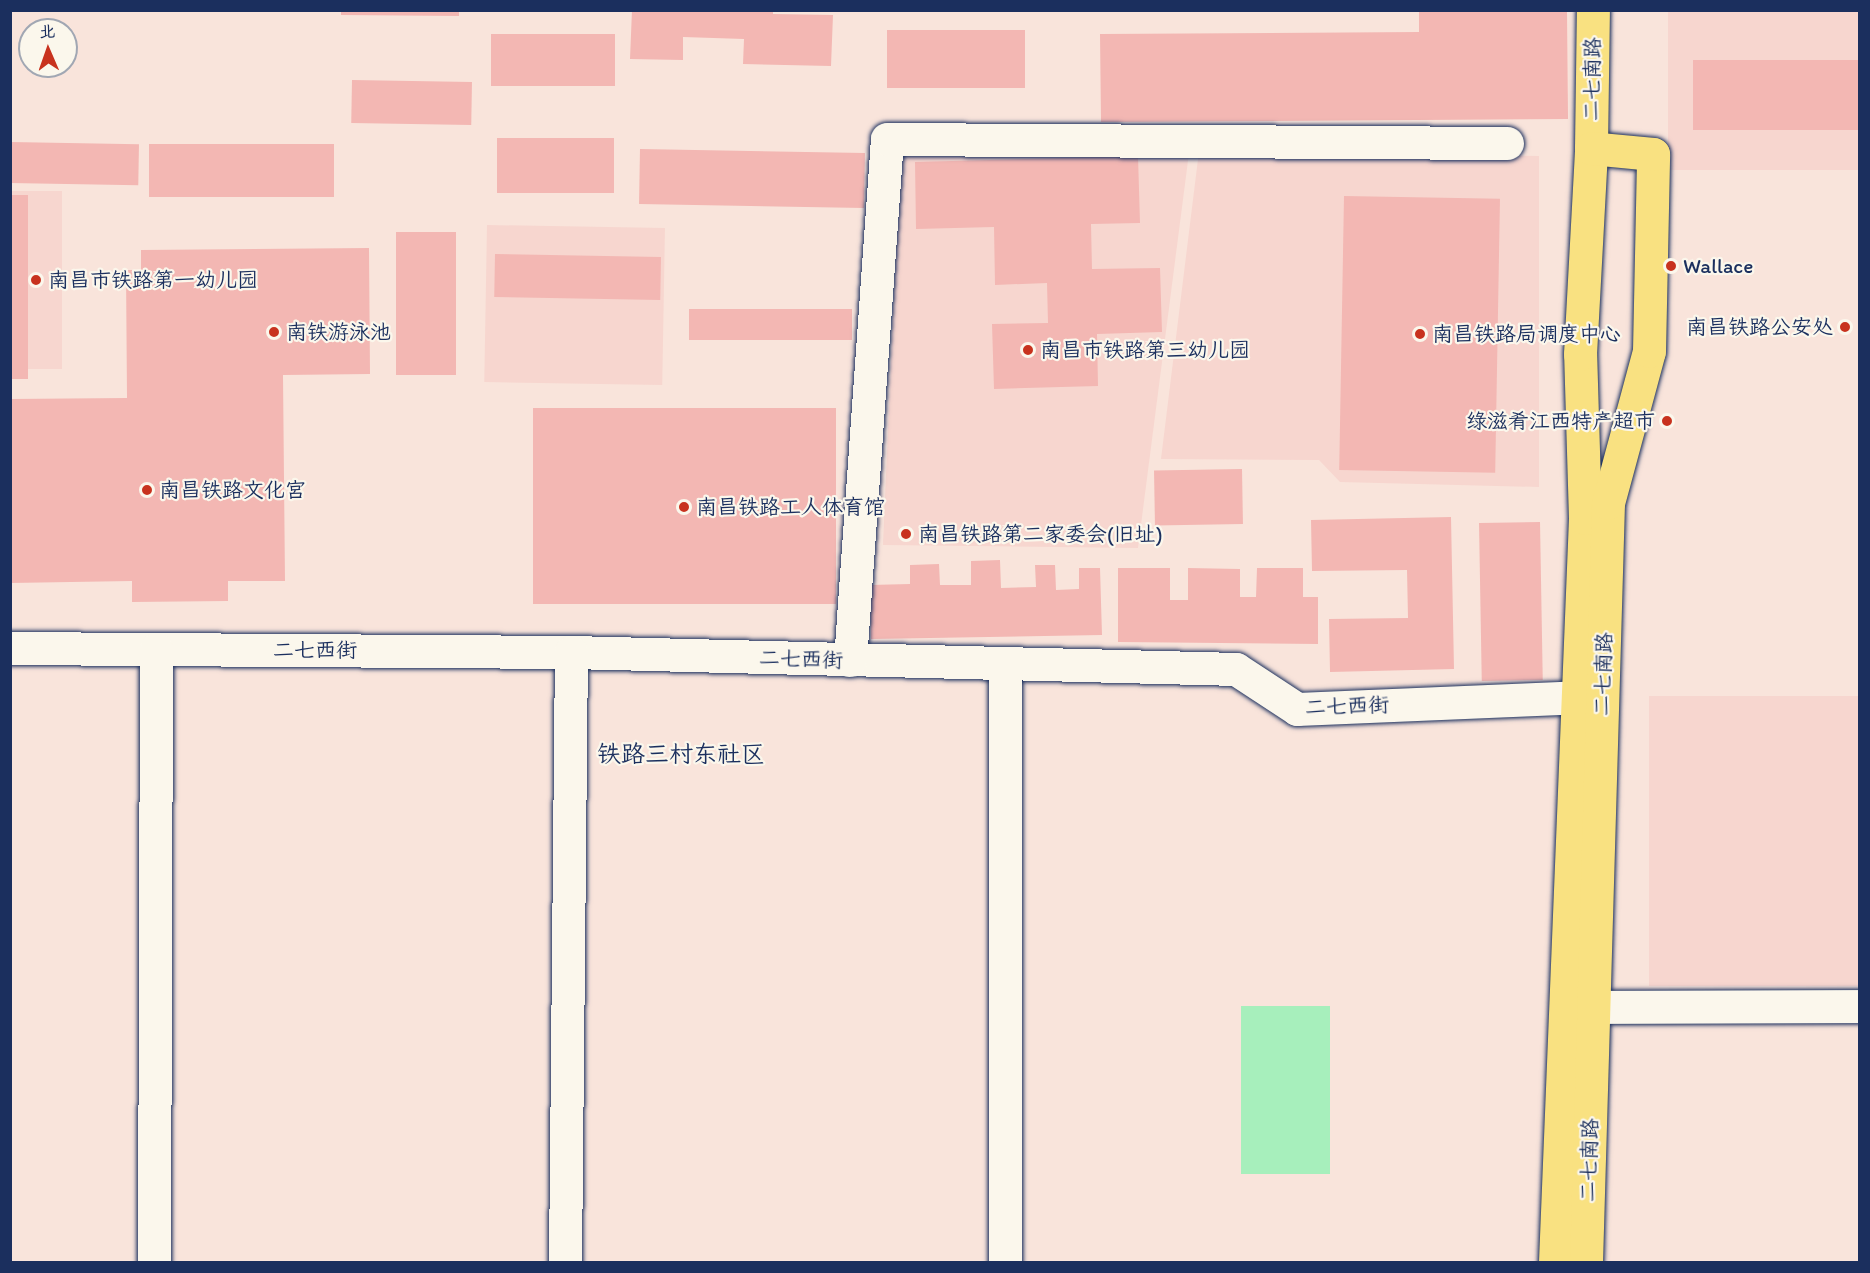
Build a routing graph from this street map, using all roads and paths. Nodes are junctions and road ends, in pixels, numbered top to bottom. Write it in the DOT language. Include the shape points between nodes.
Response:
graph roads {
  1 [pos="1593,10"];
  2 [pos="1507,143"];
  3 [pos="1591,148"];
  4 [pos="10,648"];
  5 [pos="156,649"];
  6 [pos="571,651"];
  7 [pos="850,660"];
  8 [pos="1005,665"];
  9 [pos="1578,697"];
  10 [pos="1593,1006"];
  11 [pos="1860,1006"];
  12 [pos="154,1263"];
  13 [pos="565,1263"];
  14 [pos="1005,1263"];
  15 [pos="1555,1263"];
  16 [pos="1586,1263"];
  1 -- 3 [label="main road, 二七南路"];
  2 -- 7 [label="street" via="887,139"];
  3 -- 9 [label="main road, 二七南路" via="1580,354 1586,518"];
  3 -- 10 [label="main road, 二七南路" via="1653,154 1649,351 1608,503"];
  4 -- 5 [label="street, 二七西街"];
  5 -- 6 [label="street, 二七西街"];
  5 -- 12 [label="street"];
  6 -- 7 [label="street, 二七西街"];
  6 -- 13 [label="street"];
  7 -- 8 [label="street, 二七西街"];
  8 -- 9 [label="street, 二七西街" via="1236,669 1297,709"];
  8 -- 14 [label="street"];
  9 -- 15 [label="main road, 二七南路"];
  10 -- 11 [label="street"];
  10 -- 16 [label="main road, 二七南路"];
}
